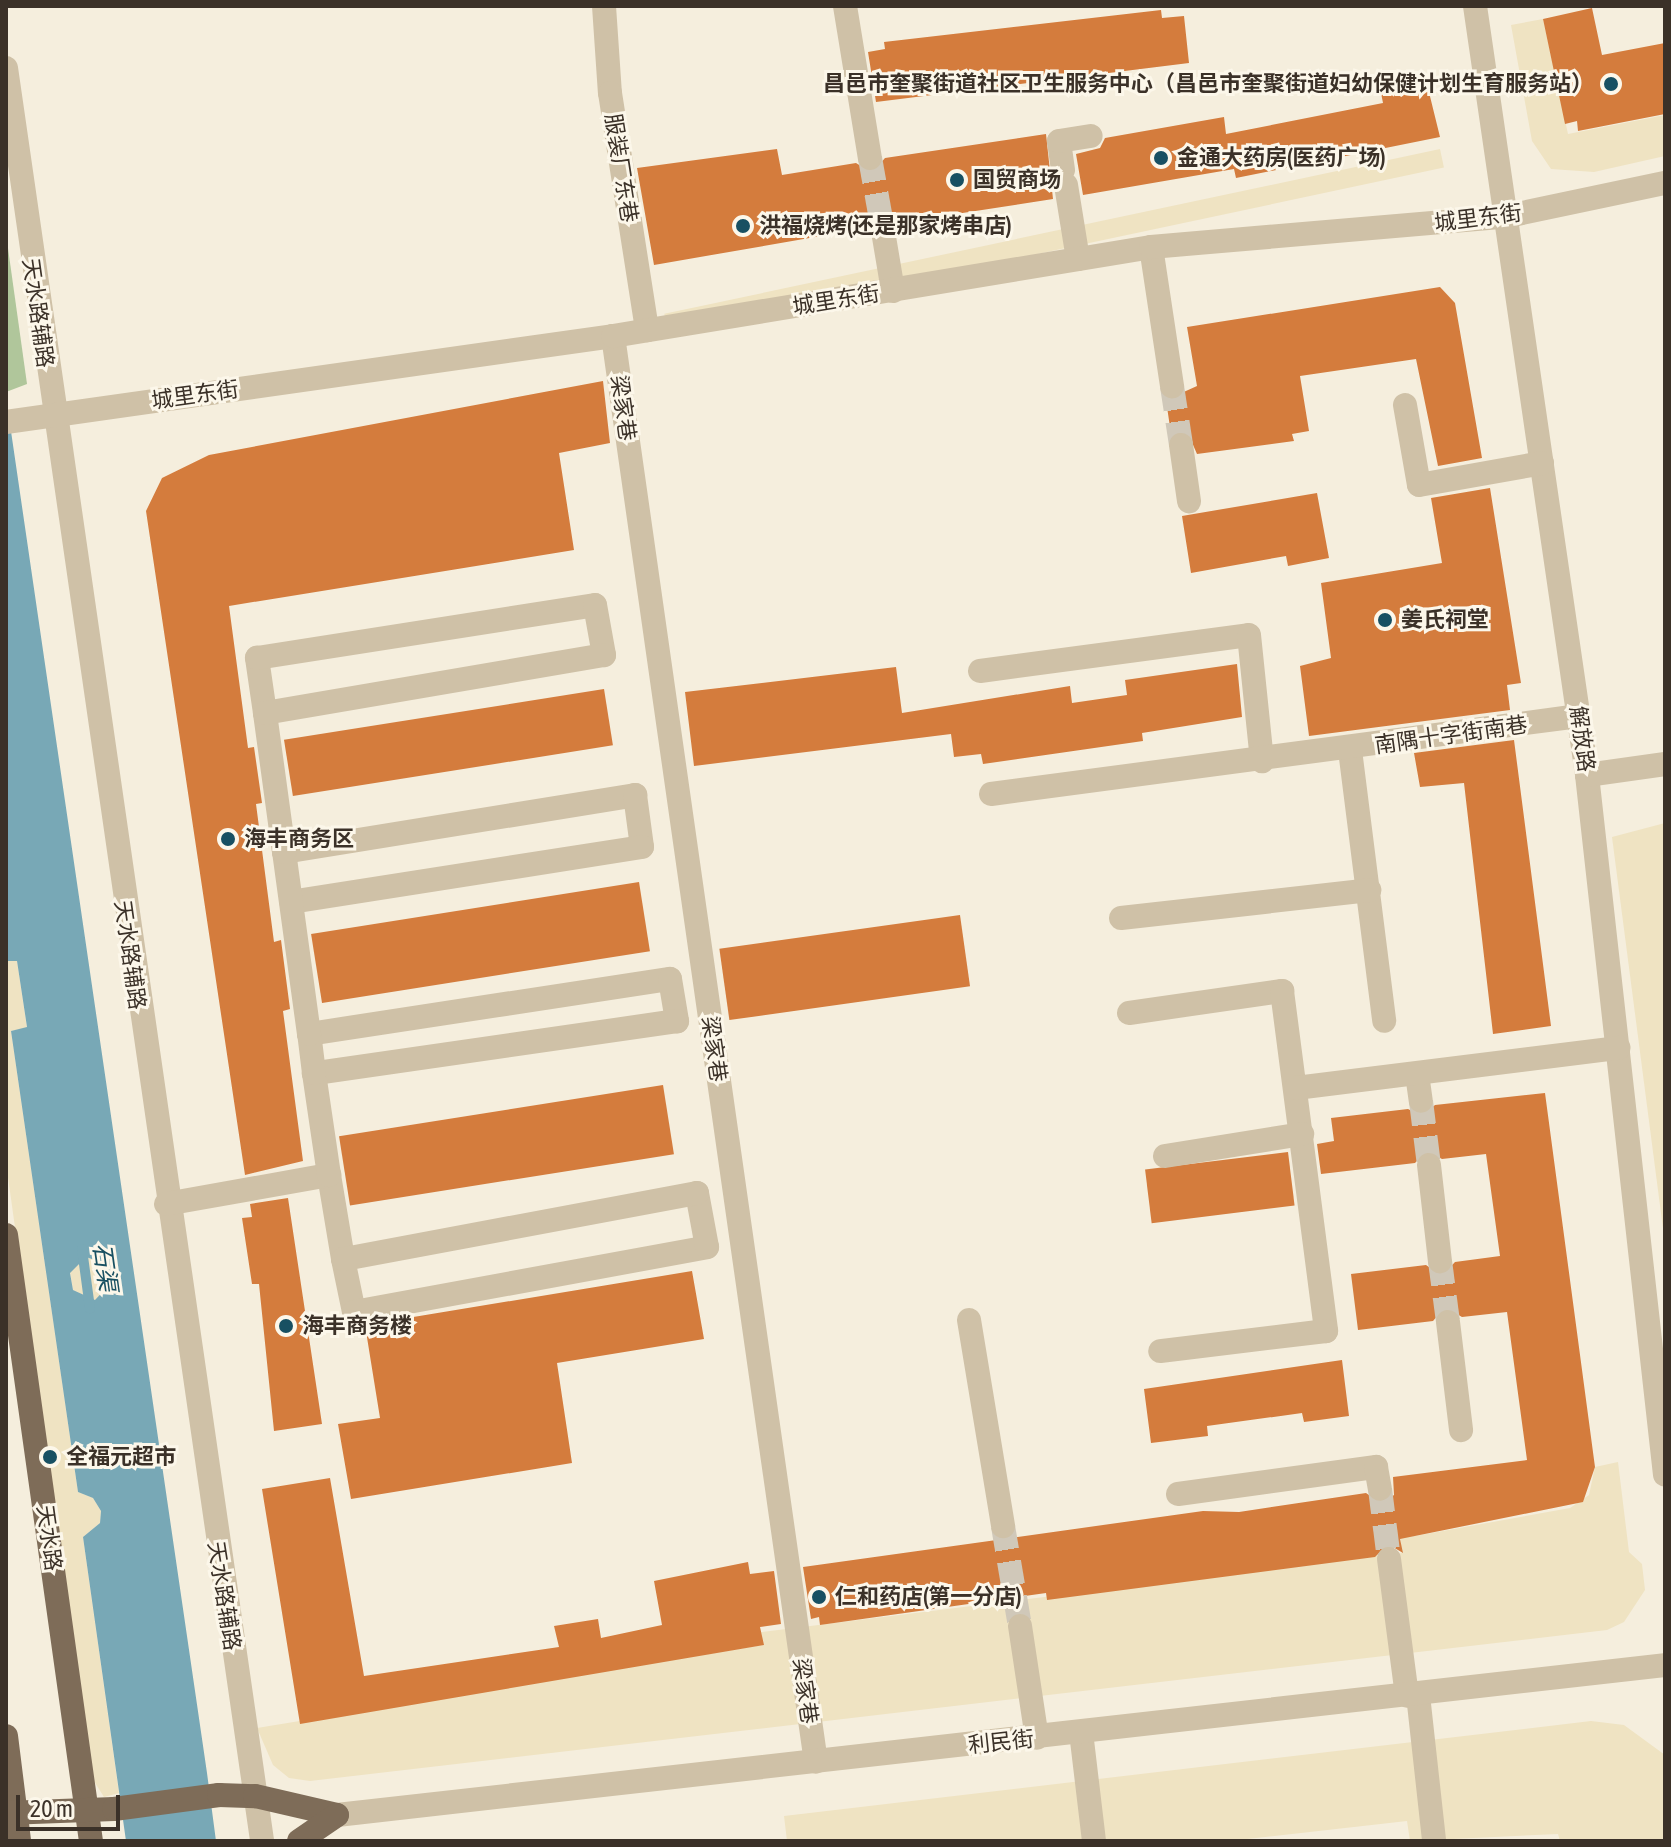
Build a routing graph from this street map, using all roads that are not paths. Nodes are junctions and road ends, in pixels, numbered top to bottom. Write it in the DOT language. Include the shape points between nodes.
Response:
graph roads {
  1 [pos="604,6"];
  2 [pos="845,6"];
  3 [pos="1475,6"];
  4 [pos="6,68"];
  5 [pos="1091,136"];
  6 [pos="870,158"];
  7 [pos="1665,183"];
  8 [pos="1503,217"];
  9 [pos="882,225"];
  10 [pos="1151,247"];
  11 [pos="1078,259"];
  12 [pos="893,291"];
  13 [pos="647,330"];
  14 [pos="613,336"];
  15 [pos="1172,386"];
  16 [pos="1405,405"];
  17 [pos="52,416"];
  18 [pos="10,421"];
  19 [pos="1181,445"];
  20 [pos="1542,463"];
  21 [pos="1189,501"];
  22 [pos="980,671"];
  23 [pos="265,713"];
  24 [pos="1579,716"];
  25 [pos="1350,750"];
  26 [pos="1262,761"];
  27 [pos="1665,764"];
  28 [pos="1587,775"];
  29 [pos="991,794"];
  30 [pos="284,852"];
  31 [pos="1369,890"];
  32 [pos="291,902"];
  33 [pos="1121,918"];
  34 [pos="1129,1013"];
  35 [pos="1384,1021"];
  36 [pos="309,1034"];
  37 [pos="1619,1048"];
  38 [pos="314,1073"];
  39 [pos="1417,1074"];
  40 [pos="1296,1088"];
  41 [pos="1421,1101"];
  42 [pos="1302,1134"];
  43 [pos="1165,1156"];
  44 [pos="1429,1165"];
  45 [pos="329,1175"];
  46 [pos="166,1204"];
  47 [pos="6,1235"];
  48 [pos="343,1259"];
  49 [pos="1440,1261"];
  50 [pos="969,1320"];
  51 [pos="1448,1322"];
  52 [pos="1160,1351"];
  53 [pos="1461,1430"];
  54 [pos="1665,1475"];
  55 [pos="1380,1489"];
  56 [pos="1178,1494"];
  57 [pos="1003,1526"];
  58 [pos="1389,1559"];
  59 [pos="1020,1626"];
  60 [pos="1665,1665"];
  61 [pos="1412,1695"];
  62 [pos="1081,1732"];
  63 [pos="6,1736"];
  64 [pos="1037,1738"];
  65 [pos="816,1762"];
  66 [pos="255,1796"];
  67 [pos="87,1811"];
  68 [pos="11,1813"];
  69 [pos="337,1815"];
  70 [pos="19,1841"];
  71 [pos="91,1841"];
  72 [pos="262,1841"];
  73 [pos="299,1841"];
  74 [pos="1094,1841"];
  75 [pos="1434,1841"];
  1 -- 13 [label="street, 服装厂东巷" via="610,93"];
  2 -- 6 [label="street"];
  3 -- 8 [label="street, 解放路"];
  4 -- 17 [label="street, 天水路辅路"];
  5 -- 11 [label="street" via="1059,141"];
  7 -- 8 [label="street, 城里东街"];
  8 -- 10 [label="street, 城里东街"];
  8 -- 20 [label="street, 解放路"];
  9 -- 12 [label="street"];
  10 -- 11 [label="street, 城里东街"];
  10 -- 15 [label="street"];
  11 -- 12 [label="street, 城里东街"];
  12 -- 13 [label="street, 城里东街"];
  13 -- 14 [label="street, 城里东街"];
  14 -- 17 [label="street, 城里东街"];
  14 -- 65 [label="street, 梁家巷"];
  16 -- 20 [label="street" via="1419,485"];
  17 -- 18 [label="street, 城里东街"];
  17 -- 46 [label="street, 天水路辅路"];
  19 -- 21 [label="street"];
  20 -- 24 [label="street, 解放路"];
  22 -- 26 [label="street" via="1249,635"];
  23 -- 23 [label="street" via="257,658 595,605 604,655"];
  23 -- 30 [label="street"];
  24 -- 25 [label="street, 南隅十字街南巷"];
  24 -- 28 [label="street, 解放路"];
  25 -- 26 [label="street, 南隅十字街南巷"];
  25 -- 31 [label="street"];
  26 -- 29 [label="street, 南隅十字街南巷"];
  27 -- 28 [label="street"];
  28 -- 37 [label="street, 解放路"];
  30 -- 32 [label="street"];
  30 -- 32 [label="street" via="635,795 642,847"];
  31 -- 33 [label="street"];
  31 -- 35 [label="street"];
  32 -- 36 [label="street"];
  34 -- 40 [label="street" via="1282,991"];
  36 -- 38 [label="street"];
  36 -- 38 [label="street" via="670,979 677,1021"];
  37 -- 39 [label="street"];
  37 -- 54 [label="street, 解放路"];
  38 -- 45 [label="street"];
  39 -- 40 [label="street"];
  39 -- 41 [label="street"];
  40 -- 42 [label="street"];
  42 -- 43 [label="street"];
  42 -- 52 [label="street" via="1326,1331"];
  44 -- 49 [label="street"];
  45 -- 46 [label="street"];
  45 -- 48 [label="street"];
  46 -- 66 [label="street, 天水路辅路"];
  47 -- 67 [label="main road, 天水路"];
  48 -- 48 [label="street" via="354,1312 707,1247 697,1193"];
  50 -- 57 [label="street"];
  51 -- 53 [label="street"];
  55 -- 56 [label="street" via="1376,1467"];
  58 -- 61 [label="street"];
  59 -- 64 [label="street"];
  60 -- 61 [label="street, 利民街"];
  61 -- 62 [label="street, 利民街"];
  61 -- 75 [label="street"];
  62 -- 64 [label="street, 利民街"];
  62 -- 74 [label="street"];
  63 -- 68 [label="main road"];
  64 -- 65 [label="street, 利民街"];
  65 -- 69 [label="street, 利民街"];
  66 -- 67 [label="main road, 利民街" via="219,1795"];
  66 -- 69 [label="main road, 利民街"];
  66 -- 72 [label="street, 天水路辅路"];
  67 -- 68 [label="main road, 利民街"];
  67 -- 71 [label="main road, 天水路"];
  68 -- 70 [label="main road"];
  69 -- 73 [label="main road, 利民街"];
}
